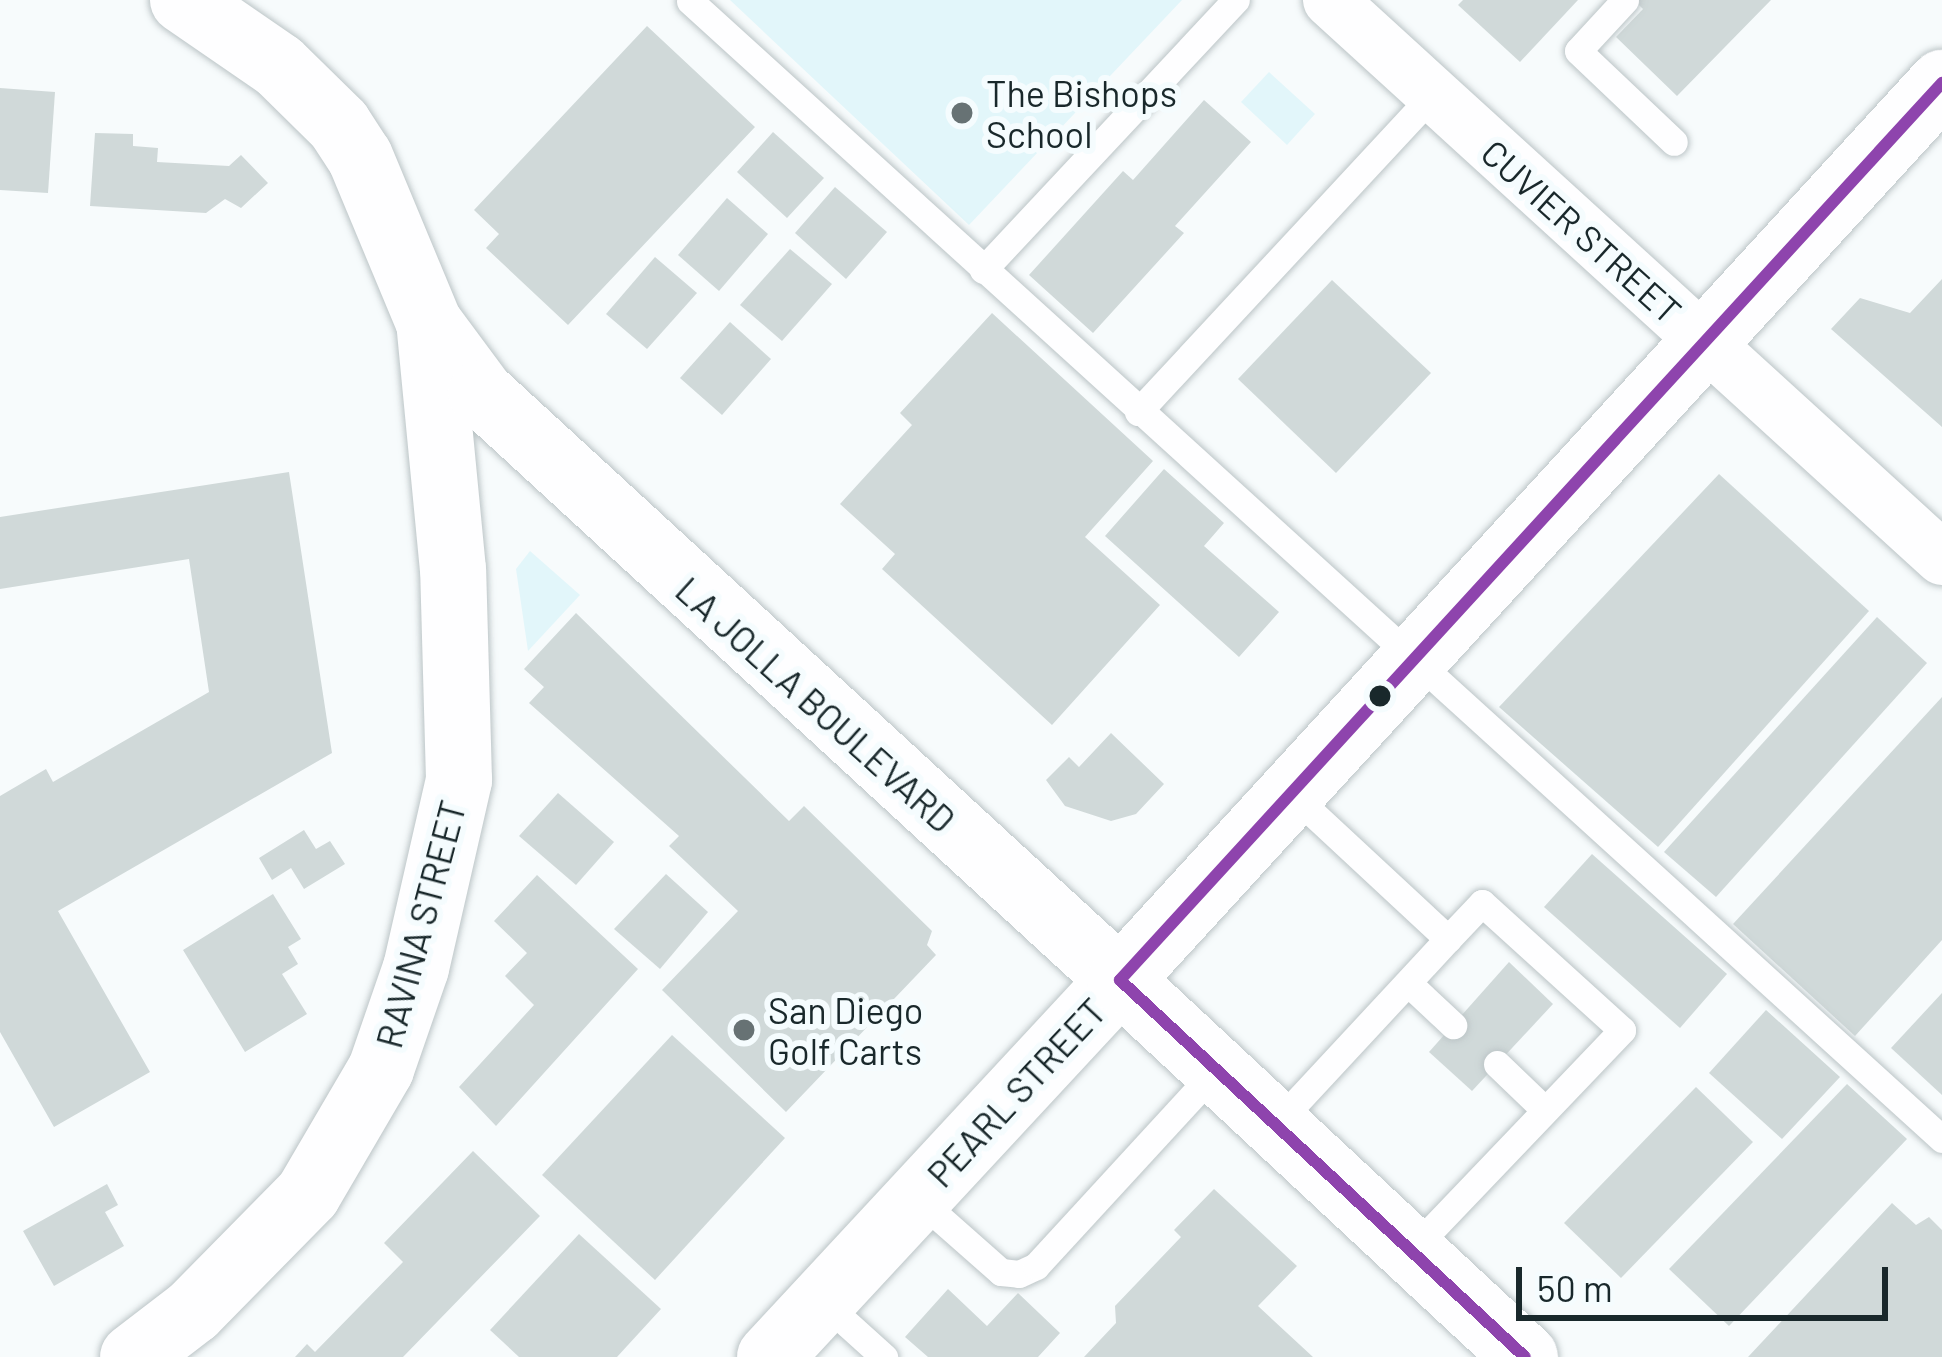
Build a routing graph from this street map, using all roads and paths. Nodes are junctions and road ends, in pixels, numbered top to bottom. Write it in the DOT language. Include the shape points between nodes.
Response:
graph roads {
  1 [pos="184,0"];
  2 [pos="1236,0"];
  3 [pos="1330,0"];
  4 [pos="1625,0"];
  5 [pos="690,2"];
  6 [pos="1942,83"];
  7 [pos="1433,95"];
  8 [pos="1674,142"];
  9 [pos="983,270"];
  10 [pos="429,323"];
  11 [pos="1705,342"];
  12 [pos="1138,412"];
  13 [pos="1942,558"];
  14 [pos="1410,663"];
  15 [pos="1292,793"];
  16 [pos="1448,939"];
  17 [pos="1120,980"];
  18 [pos="1408,982"];
  19 [pos="1453,1025"];
  20 [pos="1497,1064"];
  21 [pos="1216,1070"];
  22 [pos="1546,1110"];
  23 [pos="1276,1124"];
  24 [pos="1942,1139"];
  25 [pos="917,1198"];
  26 [pos="1411,1251"];
  27 [pos="822,1301"];
  28 [pos="133,1357"];
  29 [pos="770,1357"];
  30 [pos="884,1357"];
  31 [pos="1525,1357"];
  1 -- 10 [label="main road, LA JOLLA BOULEVARD" via="279,66 339,125"];
  2 -- 9 [label="lane"];
  3 -- 7 [label="street, CUVIER STREET"];
  4 -- 8 [label="lane" via="1577,51"];
  5 -- 9 [label="lane"];
  6 -- 11 [label="main road, PEARL STREET"];
  7 -- 11 [label="street, CUVIER STREET"];
  7 -- 12 [label="lane"];
  9 -- 12 [label="lane"];
  10 -- 17 [label="main road, LA JOLLA BOULEVARD" via="481,393"];
  10 -- 28 [label="main road, RAVINA STREET" via="453,570 459,780 416,968 381,1069 308,1194 193,1310"];
  11 -- 13 [label="street, CUVIER STREET"];
  11 -- 14 [label="main road, PEARL STREET"];
  12 -- 14 [label="lane"];
  14 -- 15 [label="main road, PEARL STREET"];
  14 -- 24 [label="lane"];
  15 -- 16 [label="lane"];
  15 -- 17 [label="main road, PEARL STREET"];
  16 -- 18 [label="lane"];
  16 -- 22 [label="lane" via="1481,903 1622,1030"];
  17 -- 21 [label="main road, LA JOLLA BOULEVARD"];
  17 -- 25 [label="main road, PEARL STREET"];
  18 -- 19 [label="lane"];
  18 -- 23 [label="lane"];
  20 -- 22 [label="lane"];
  21 -- 23 [label="main road, LA JOLLA BOULEVARD"];
  21 -- 25 [label="lane" via="1036,1266 1019,1274 1000,1272"];
  22 -- 26 [label="lane"];
  23 -- 26 [label="main road, LA JOLLA BOULEVARD"];
  25 -- 27 [label="main road, PEARL STREET"];
  26 -- 31 [label="main road, LA JOLLA BOULEVARD"];
  27 -- 29 [label="main road, PEARL STREET"];
  27 -- 30 [label="lane"];
}
